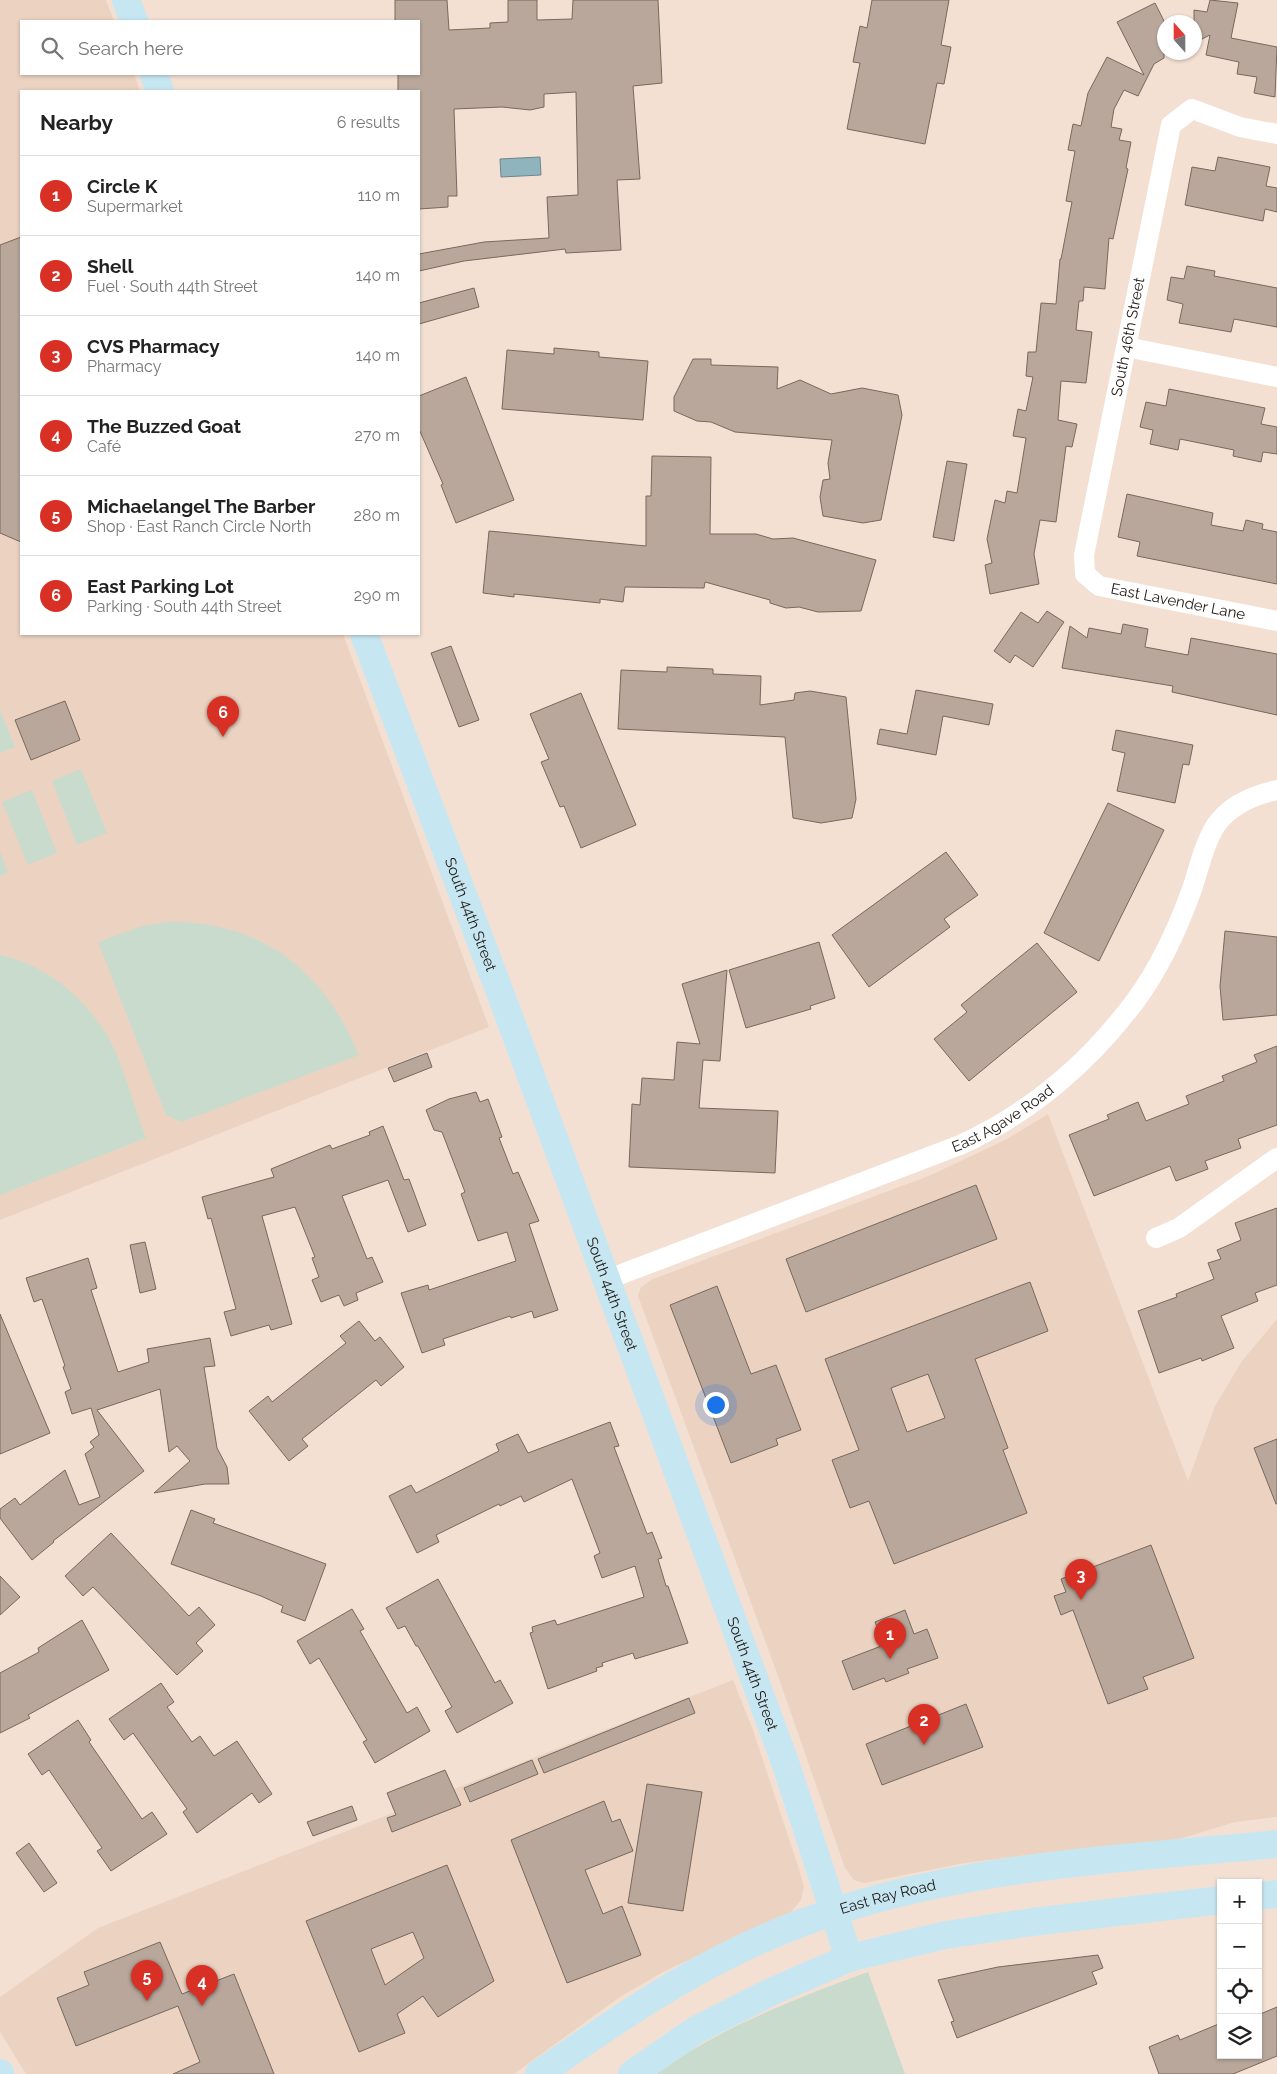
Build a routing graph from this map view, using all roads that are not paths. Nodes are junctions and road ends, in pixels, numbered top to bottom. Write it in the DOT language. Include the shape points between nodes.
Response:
graph roads {
  1 [pos="126,0"];
  2 [pos="134,20"];
  3 [pos="154,75"];
  4 [pos="160,90"];
  5 [pos="1277,134"];
  6 [pos="1126,348"];
  7 [pos="1277,378"];
  8 [pos="1085,574"];
  9 [pos="1277,621"];
  10 [pos="364,635"];
  11 [pos="1269,792"];
  12 [pos="1277,1158"];
  13 [pos="1156,1238"];
  14 [pos="606,1280"];
  15 [pos="1277,1844"];
  16 [pos="1277,1894"];
  17 [pos="1262,1896"];
  18 [pos="1217,1900"];
  19 [pos="834,1911"];
  20 [pos="849,1958"];
  21 [pos="539,2074"];
  22 [pos="632,2074"];
  1 -- 2 [label="street"];
  3 -- 4 [label="street"];
  5 -- 6 [label="street, South 46th Street" via="1240,127 1192,109 1171,125"];
  6 -- 7 [label="street"];
  6 -- 8 [label="street, South 46th Street" via="1084,555"];
  8 -- 9 [label="street, East Lavender Lane" via="1099,586"];
  10 -- 14 [label="street, South 44th Street"];
  11 -- 14 [label="street, East Agave Road" via="1246,800 1217,824 1162,959 1109,1034 1051,1090 995,1128 960,1144"];
  12 -- 13 [label="street" via="1179,1228"];
  14 -- 19 [label="street, South 44th Street" via="786,1762"];
  15 -- 19 [label="street, East Ray Road" via="1015,1870 932,1885"];
  16 -- 17 [label="street"];
  18 -- 20 [label="street" via="946,1935"];
  19 -- 20 [label="street, South 44th Street"];
  19 -- 21 [label="street, East Ray Road" via="758,1941 672,1985"];
  20 -- 22 [label="street" via="773,1991 696,2030"];
}
